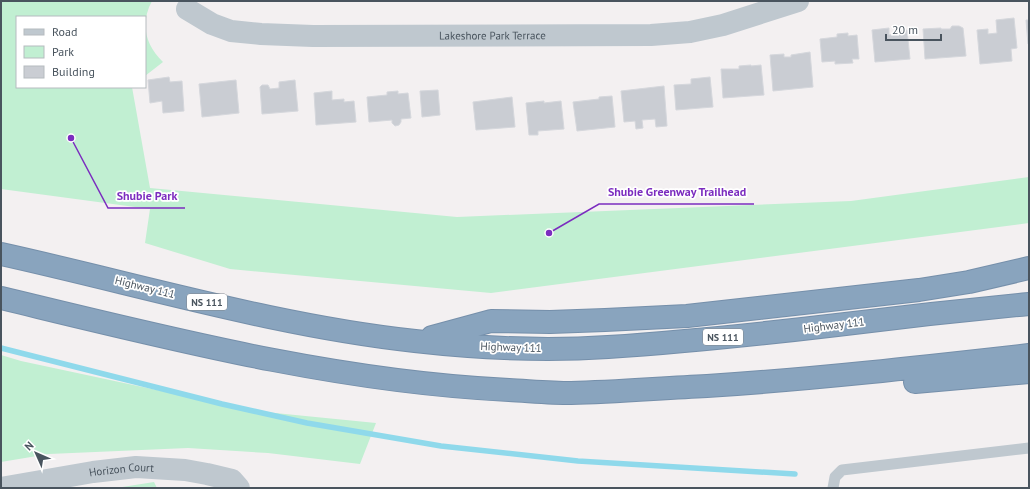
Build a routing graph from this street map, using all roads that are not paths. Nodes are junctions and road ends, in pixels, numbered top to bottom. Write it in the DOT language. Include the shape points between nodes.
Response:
graph roads {
  1 [pos="798,1"];
  2 [pos="187,9"];
  3 [pos="1,254"];
  4 [pos="1029,268"];
  5 [pos="1,298"];
  6 [pos="1029,304"];
  7 [pos="415,341"];
  8 [pos="1029,355"];
  9 [pos="1029,372"];
  10 [pos="697,386"];
  11 [pos="1029,448"];
  12 [pos="1,488"];
  13 [pos="239,488"];
  14 [pos="833,488"];
  1 -- 2 [label="street, Lakeshore Park Terrace" via="723,25 690,32 651,35 261,34 231,31 212,24"];
  3 -- 7 [label="highway, Highway 111 / NS 111" via="265,316"];
  4 -- 7 [label="highway" via="919,290 687,316 550,322 491,321"];
  5 -- 10 [label="highway" via="298,365 439,385 571,393"];
  6 -- 7 [label="highway, Highway 111 / NS 111" via="690,341 606,347 550,348"];
  8 -- 10 [label="highway" via="798,380"];
  9 -- 10 [label="highway" via="798,392"];
  11 -- 14 [label="lane" via="842,470 835,477"];
  12 -- 13 [label="street, Horizon Court" via="136,467 207,474 232,480"];
}
